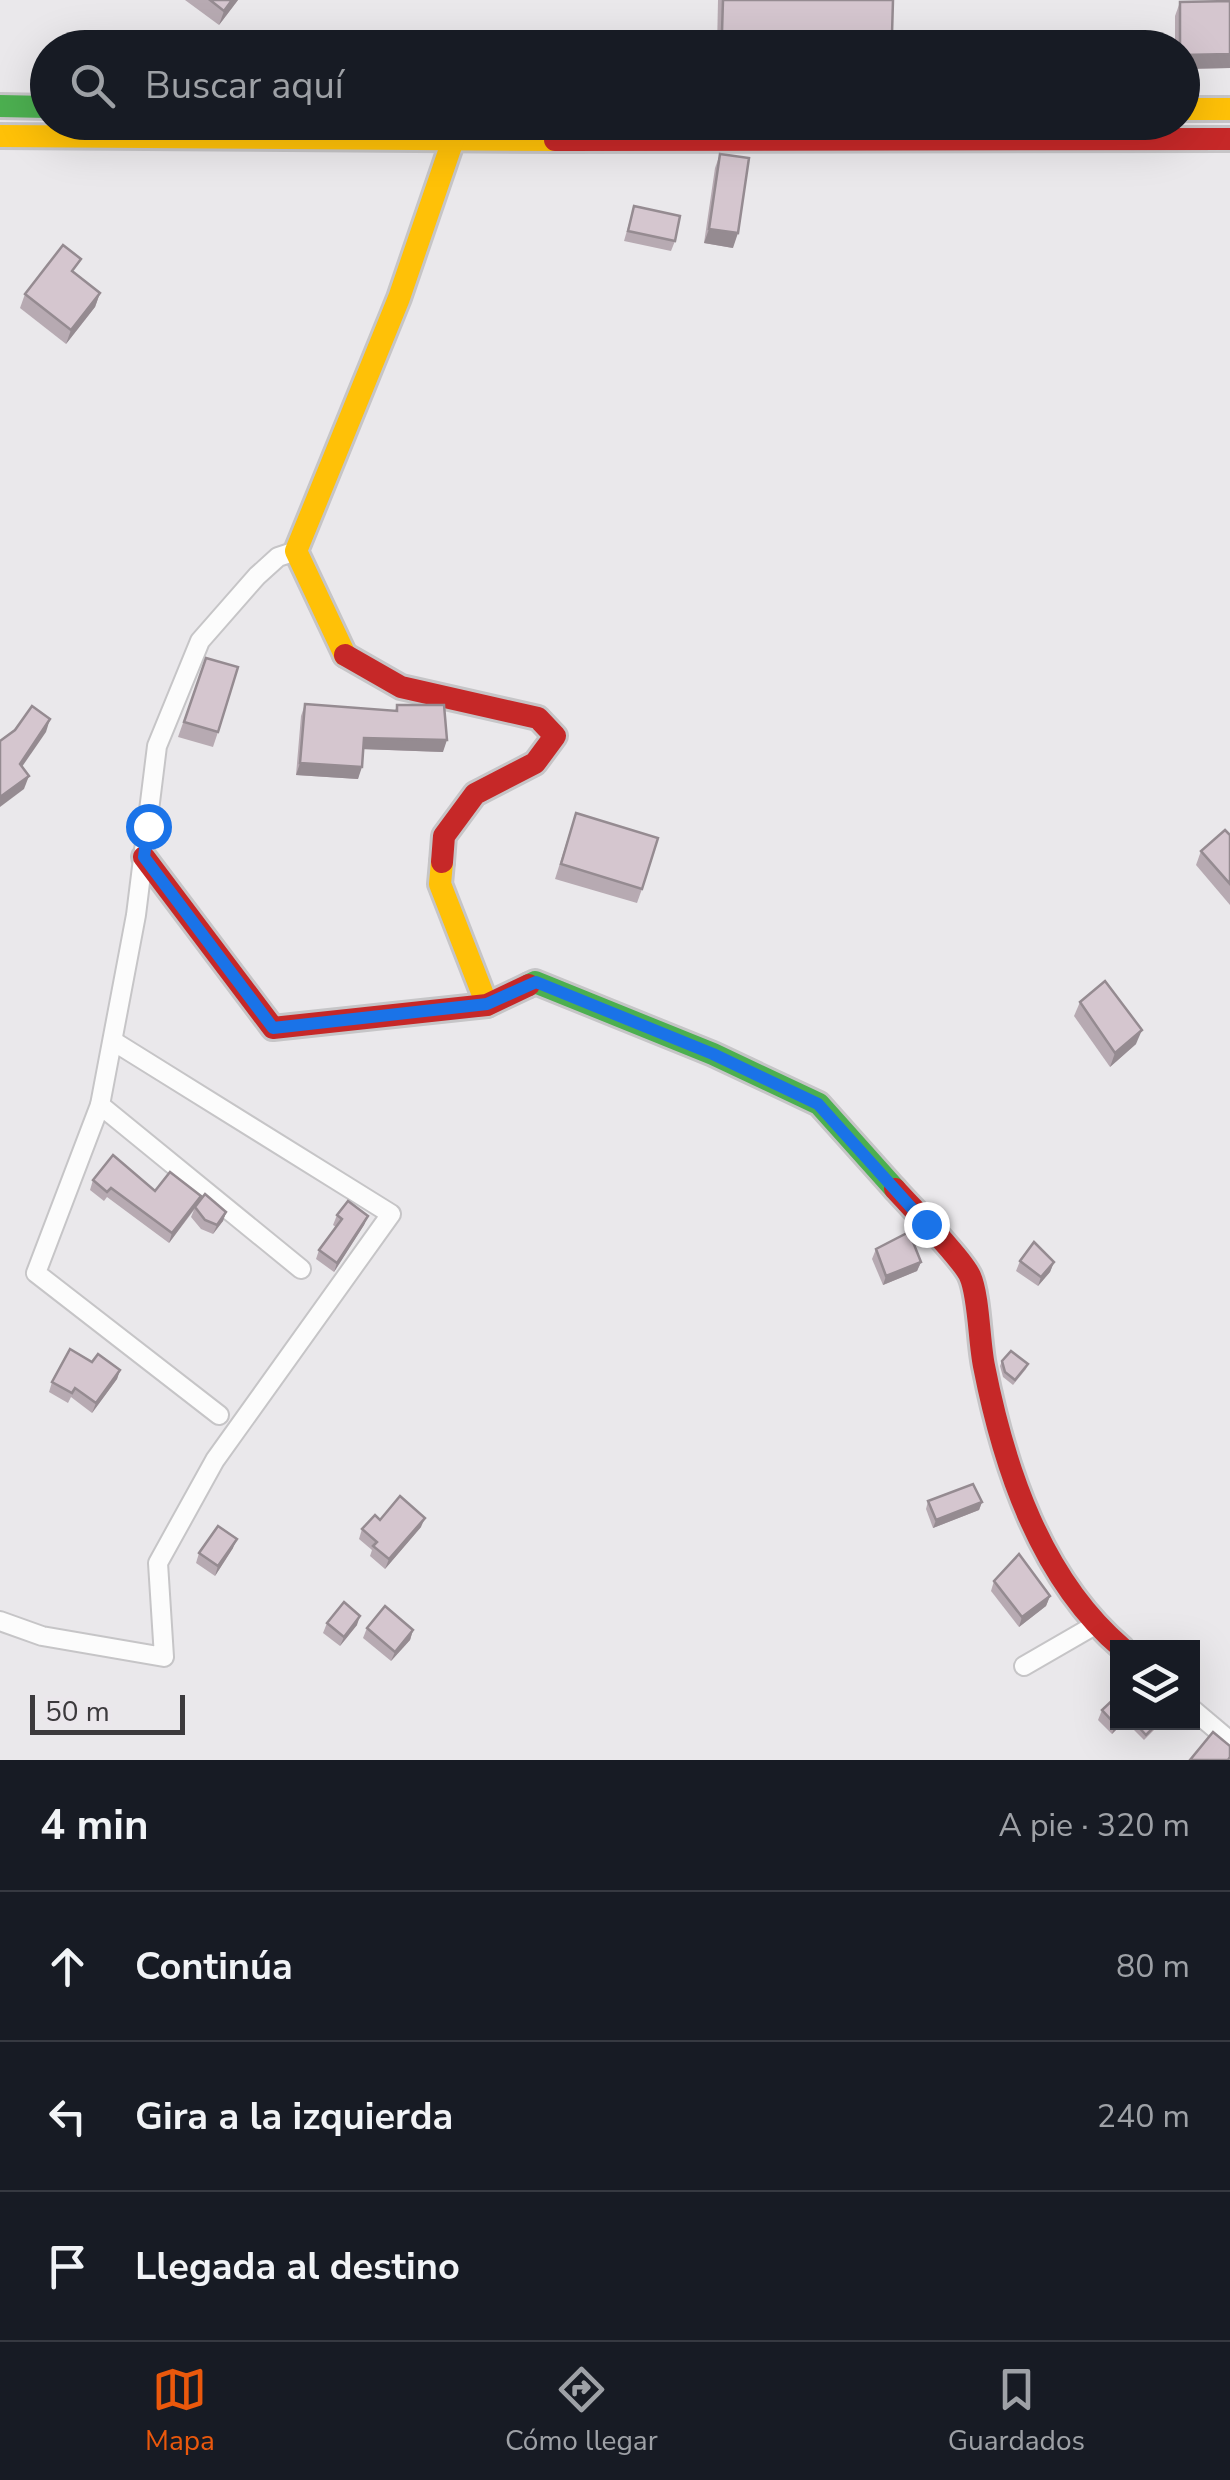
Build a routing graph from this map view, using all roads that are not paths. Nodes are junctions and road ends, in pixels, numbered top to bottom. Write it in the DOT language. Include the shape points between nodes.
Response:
graph roads {
  1 [pos="0,106"];
  2 [pos="30,107"];
  3 [pos="1200,109"];
  4 [pos="1230,109"];
  5 [pos="0,136"];
  6 [pos="30,136"];
  7 [pos="1200,139"];
  8 [pos="1230,139"];
  9 [pos="453,140"];
  10 [pos="296,550"];
  11 [pos="144,857"];
  12 [pos="487,1004"];
  13 [pos="113,1041"];
  14 [pos="100,1105"];
  15 [pos="301,1269"];
  16 [pos="219,1415"];
  17 [pos="0,1621"];
  18 [pos="1095,1624"];
  19 [pos="1113,1640"];
  20 [pos="1024,1666"];
  21 [pos="1200,1716"];
  22 [pos="1230,1741"];
  1 -- 2 [label="main road"];
  3 -- 4 [label="main road"];
  5 -- 6 [label="main road"];
  7 -- 8 [label="main road"];
  9 -- 10 [label="main road" via="399,298"];
  10 -- 11 [label="street" via="258,576 200,642 158,746"];
  10 -- 12 [label="main road" via="344,654 400,687 538,718 554,736 536,763 475,794 444,836 440,884"];
  11 -- 12 [label="main road" via="273,1028"];
  11 -- 13 [label="street"];
  12 -- 18 [label="main road" via="536,982 818,1104 970,1275 984,1367 1016,1493"];
  13 -- 14 [label="street"];
  13 -- 17 [label="street" via="391,1214 215,1460 158,1563 164,1656 42,1636"];
  14 -- 15 [label="street"];
  14 -- 16 [label="street" via="36,1273"];
  18 -- 19 [label="main road"];
  18 -- 20 [label="street"];
  21 -- 22 [label="street"];
}
